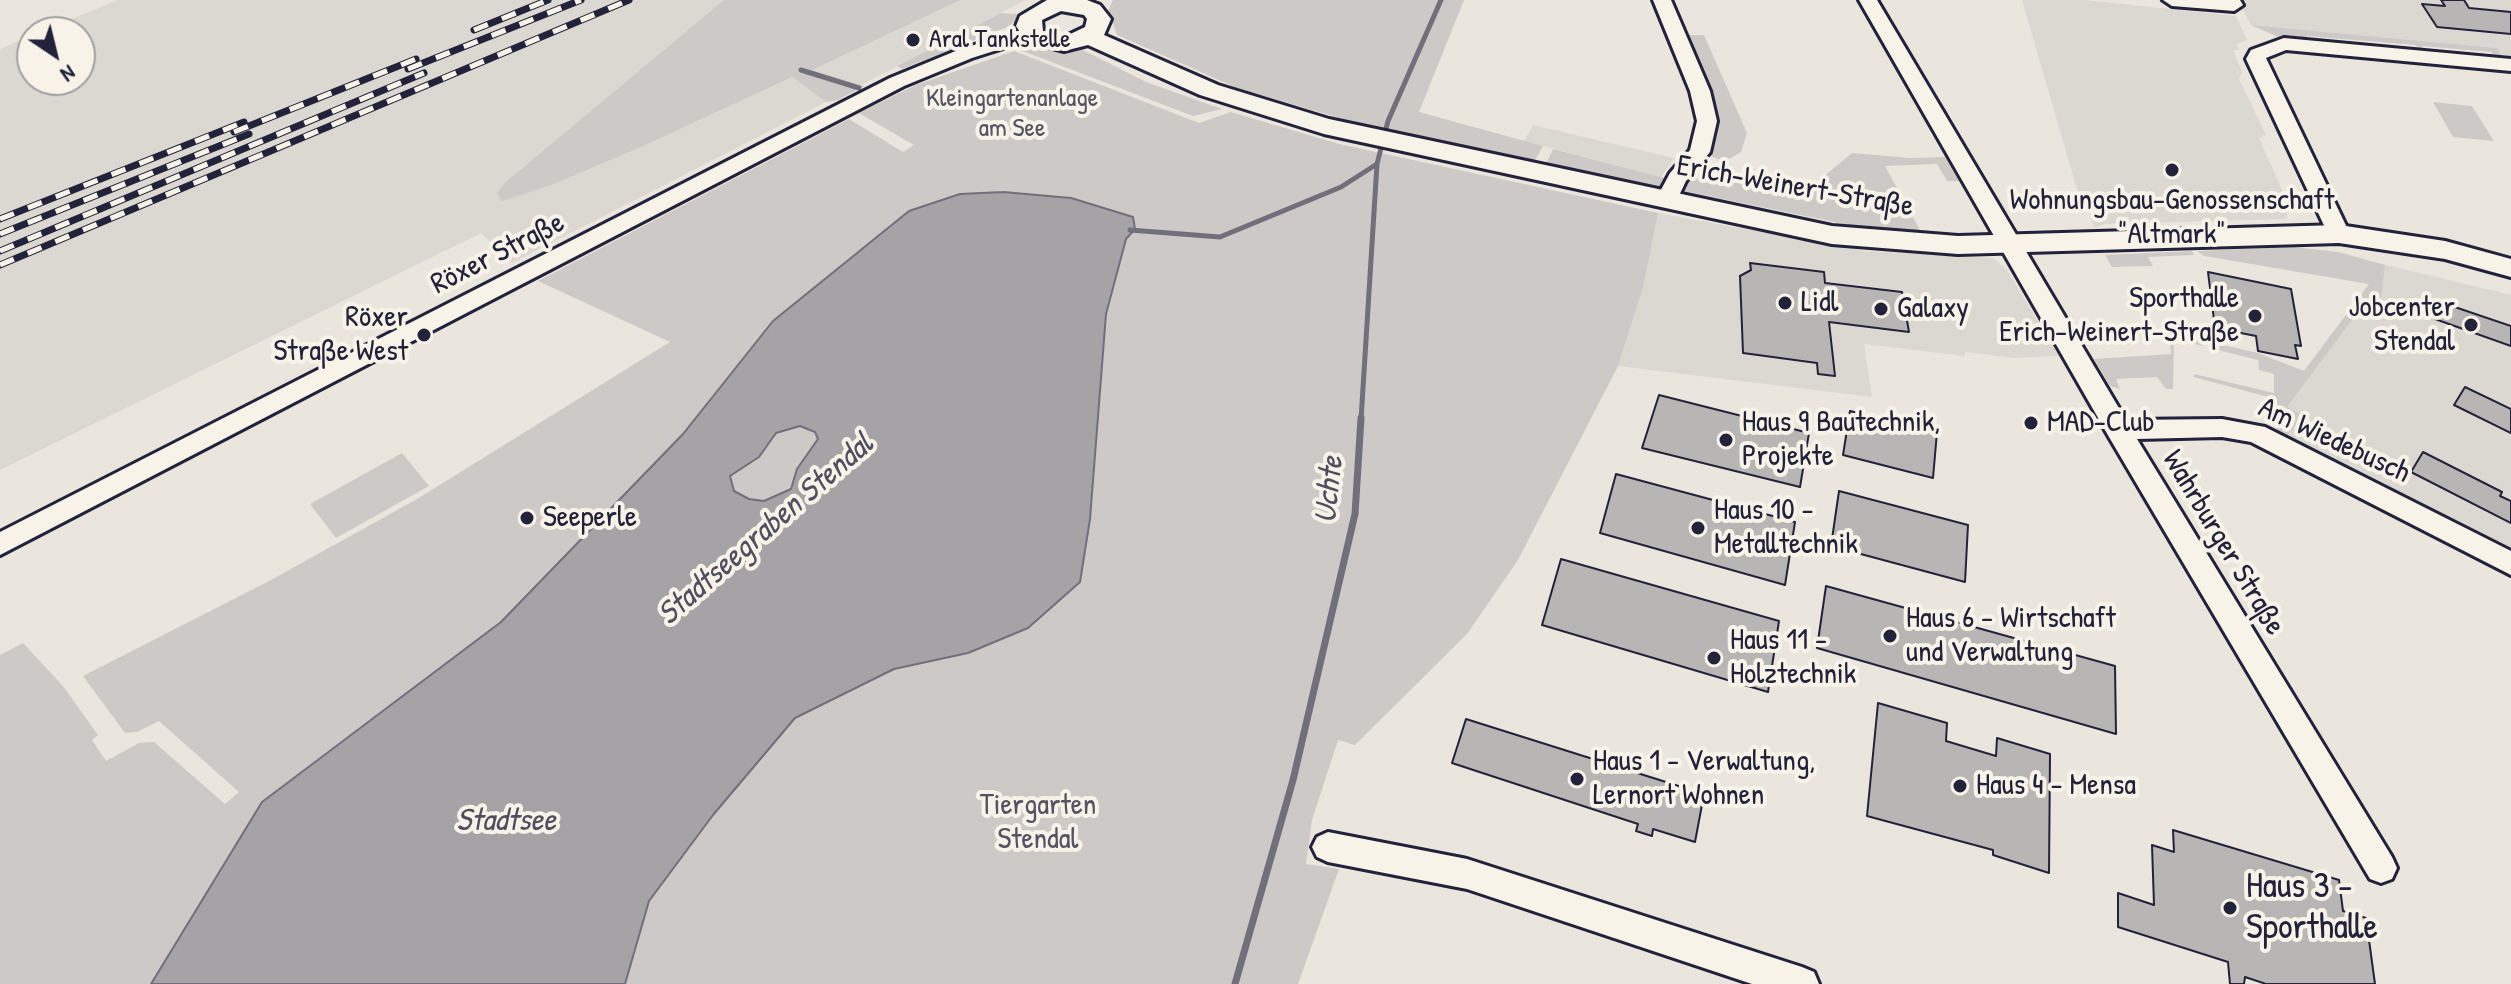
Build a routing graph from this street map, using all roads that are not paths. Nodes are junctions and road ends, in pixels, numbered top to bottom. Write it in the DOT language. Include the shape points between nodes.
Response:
graph roads {
  1 [pos="1662,0"];
  2 [pos="1868,0"];
  3 [pos="2172,0"];
  4 [pos="1086,3"];
  5 [pos="2232,3"];
  6 [pos="1031,33"];
  7 [pos="1089,37"];
  8 [pos="2511,65"];
  9 [pos="1667,199"];
  10 [pos="2339,234"];
  11 [pos="2010,244"];
  12 [pos="2511,268"];
  13 [pos="2118,430"];
  14 [pos="0,544"];
  15 [pos="2511,564"];
  16 [pos="1328,847"];
  17 [pos="2381,868"];
  18 [pos="1802,984"];
  1 -- 9 [label="street" via="1707,121 1700,152"];
  2 -- 11 [label="street, Wahrburger Straße"];
  3 -- 5 [label="street"];
  4 -- 6 [label="street" via="1040,10 1028,23"];
  4 -- 7 [label="street" via="1099,19"];
  6 -- 7 [label="street" via="1057,44"];
  6 -- 14 [label="street, Röxer Straße" via="897,82"];
  7 -- 9 [label="street, Erich-Weinert-Straße" via="1209,90 1371,138"];
  8 -- 10 [label="street" via="2284,44 2258,54 2268,88"];
  9 -- 11 [label="street, Erich-Weinert-Straße" via="1863,239"];
  10 -- 11 [label="street, Erich-Weinert-Straße"];
  10 -- 12 [label="street, Erich-Weinert-Straße" via="2422,246"];
  11 -- 13 [label="street, Wahrburger Straße"];
  13 -- 15 [label="street, Am Wiedebusch" via="2222,428 2256,434"];
  13 -- 17 [label="street, Wahrburger Straße"];
  16 -- 18 [label="street" via="1467,874"];
}
